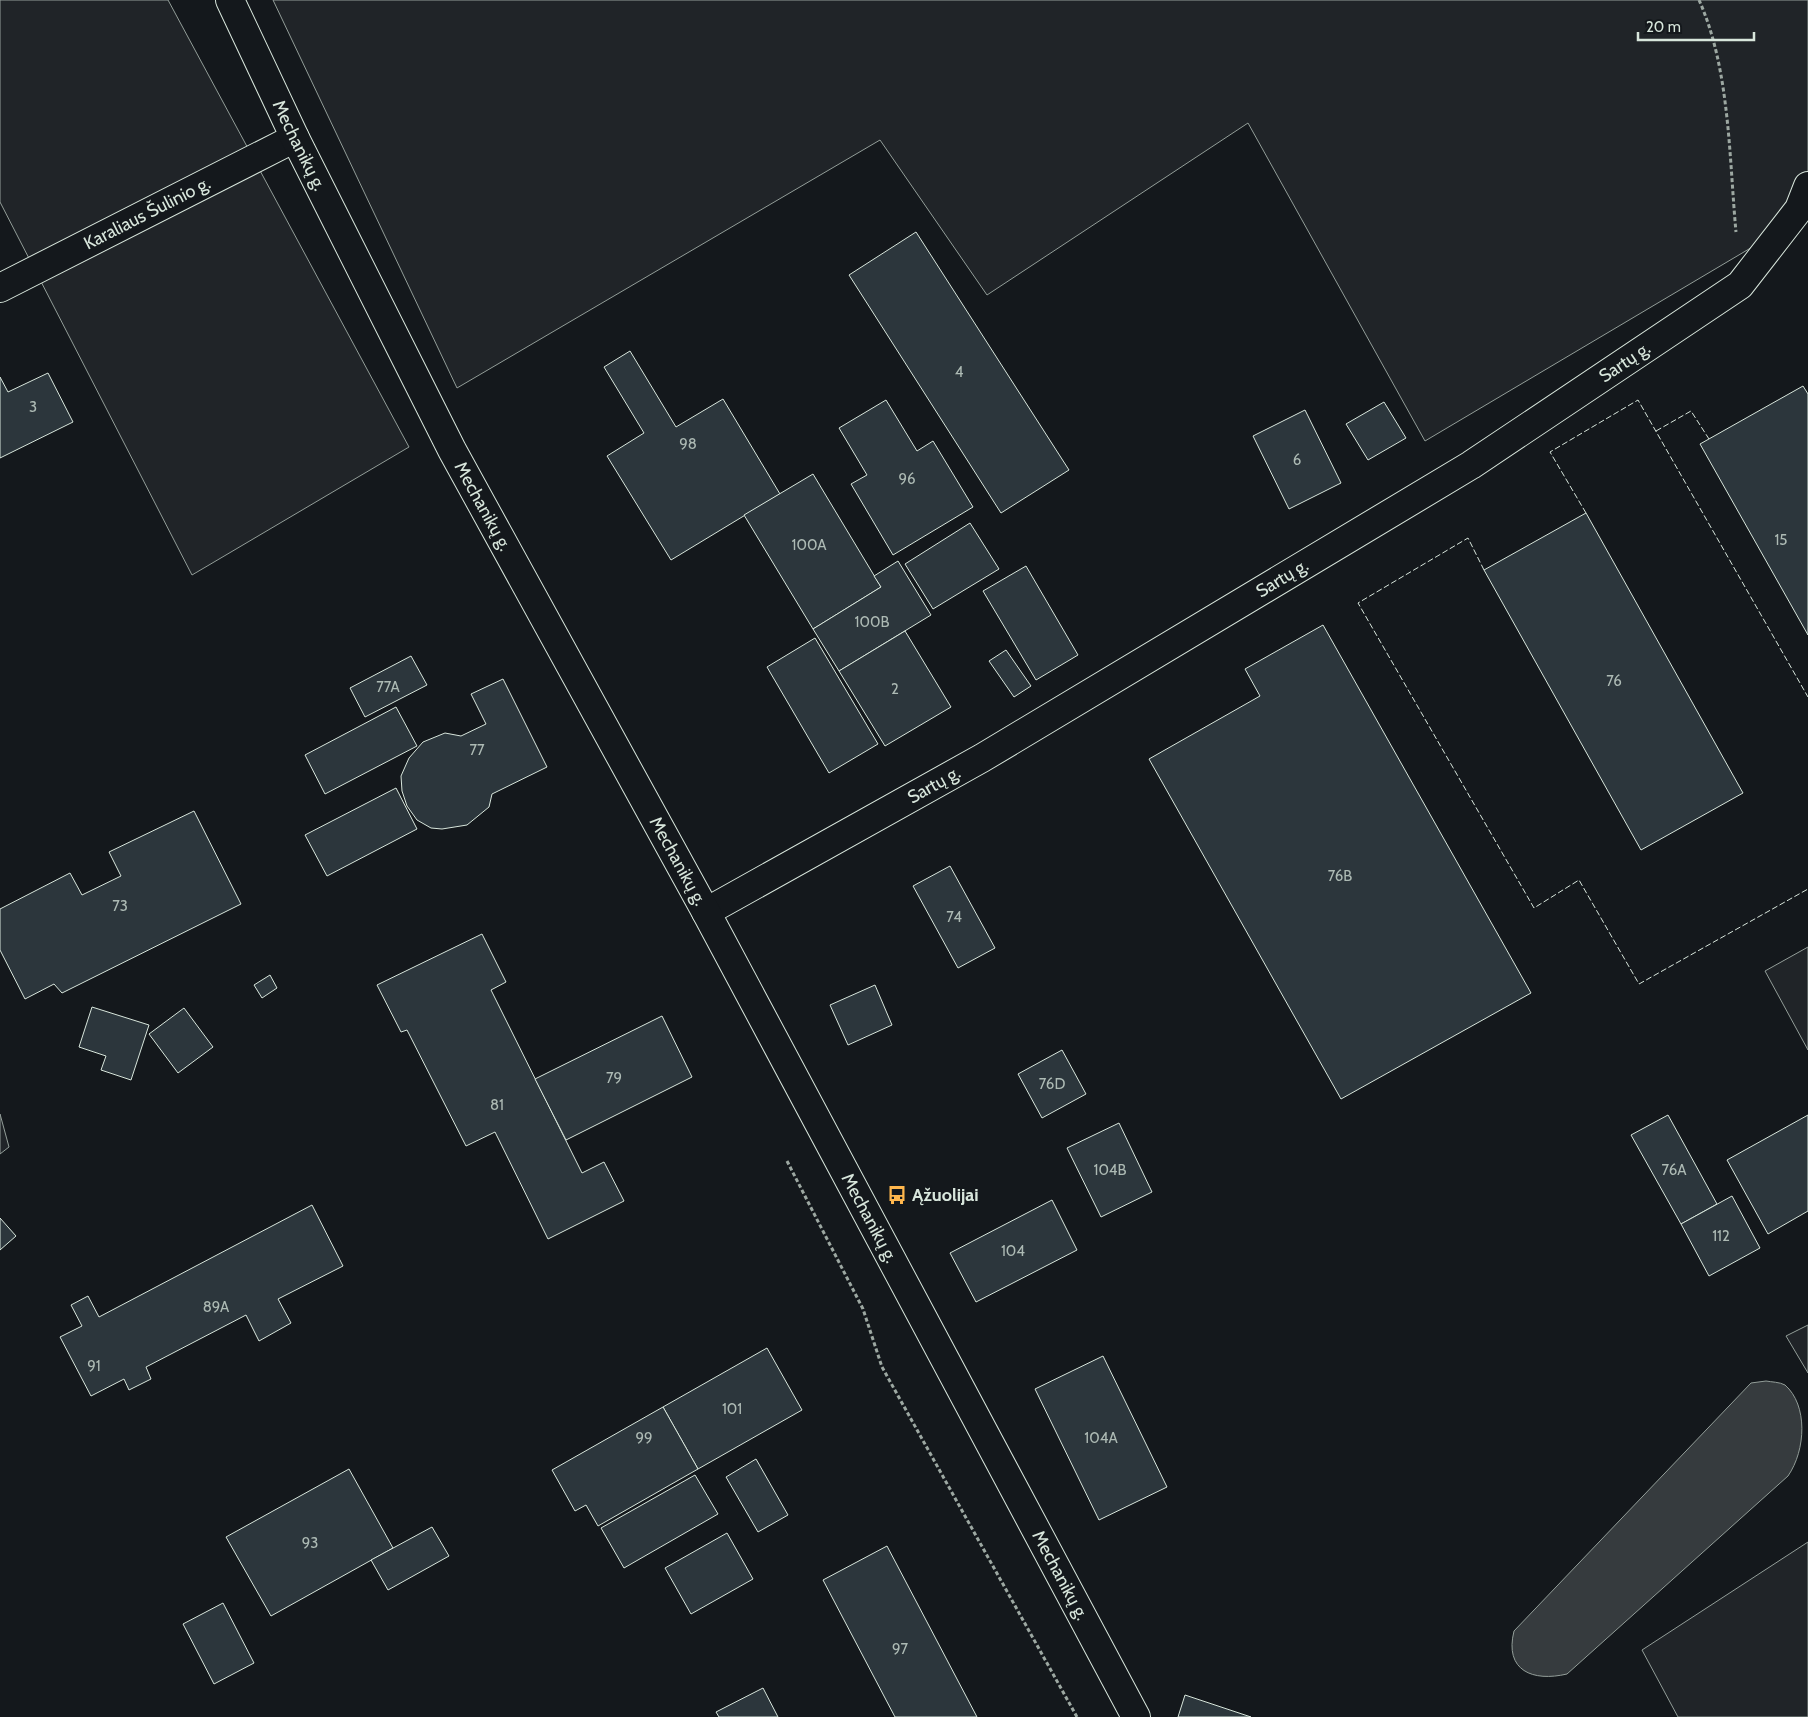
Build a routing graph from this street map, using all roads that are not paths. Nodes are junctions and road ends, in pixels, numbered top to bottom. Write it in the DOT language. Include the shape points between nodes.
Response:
graph roads {
  1 [pos="230,0"];
  2 [pos="295,138"];
  3 [pos="1808,186"];
  4 [pos="1,286"];
  5 [pos="706,912"];
  6 [pos="1136,1717"];
  1 -- 2 [label="main road, Mechanikų g."];
  2 -- 4 [label="main road, Karaliaus Šulinio g."];
  2 -- 5 [label="main road, Mechanikų g." via="452,450"];
  3 -- 5 [label="main road, Sartų g." via="1799,209 1740,285 1471,465 982,758"];
  5 -- 6 [label="main road, Mechanikų g."];
}
